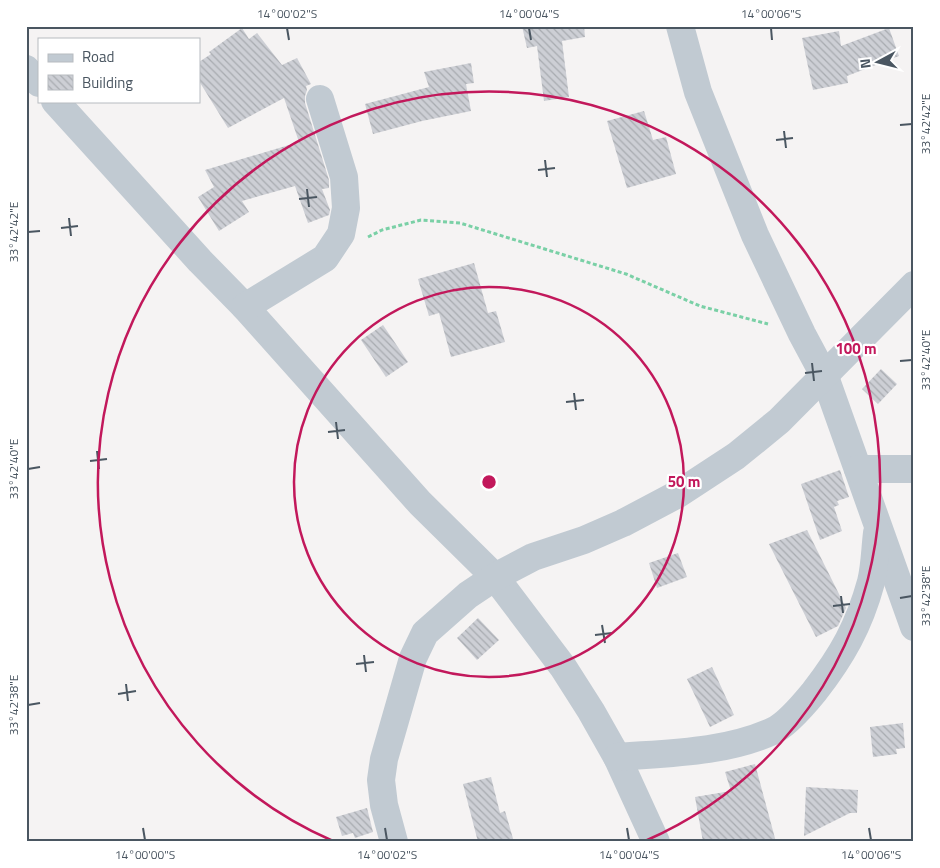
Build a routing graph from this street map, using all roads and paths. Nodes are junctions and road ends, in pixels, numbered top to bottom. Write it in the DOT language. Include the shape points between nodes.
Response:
graph roads {
  1 [pos="680,26"];
  2 [pos="26,69"];
  3 [pos="38,82"];
  4 [pos="320,99"];
  5 [pos="56,102"];
  6 [pos="366,238"];
  7 [pos="914,285"];
  8 [pos="245,307"];
  9 [pos="802,334"];
  10 [pos="825,377"];
  11 [pos="858,469"];
  12 [pos="914,469"];
  13 [pos="878,527"];
  14 [pos="495,576"];
  15 [pos="914,627"];
  16 [pos="617,757"];
  17 [pos="650,840"];
  18 [pos="394,842"];
  1 -- 9 [label="street" via="698,92 755,235"];
  2 -- 3 [label="street"];
  4 -- 8 [label="street" via="344,177 346,208 341,234 325,258"];
  5 -- 8 [label="street"];
  6 -- 9 [label="path" via="382,230 421,220 460,223 626,274 700,306"];
  7 -- 10 [label="street"];
  8 -- 14 [label="street" via="420,503"];
  9 -- 10 [label="street"];
  10 -- 11 [label="street"];
  10 -- 14 [label="street" via="736,456 678,494 623,523 533,557"];
  11 -- 12 [label="street"];
  11 -- 13 [label="street"];
  13 -- 15 [label="street"];
  13 -- 16 [label="street" via="872,580 856,627 833,667 803,705 776,730 745,742 696,751"];
  14 -- 16 [label="street" via="563,667"];
  14 -- 18 [label="street" via="425,633 413,658 381,780"];
  16 -- 17 [label="street"];
}
